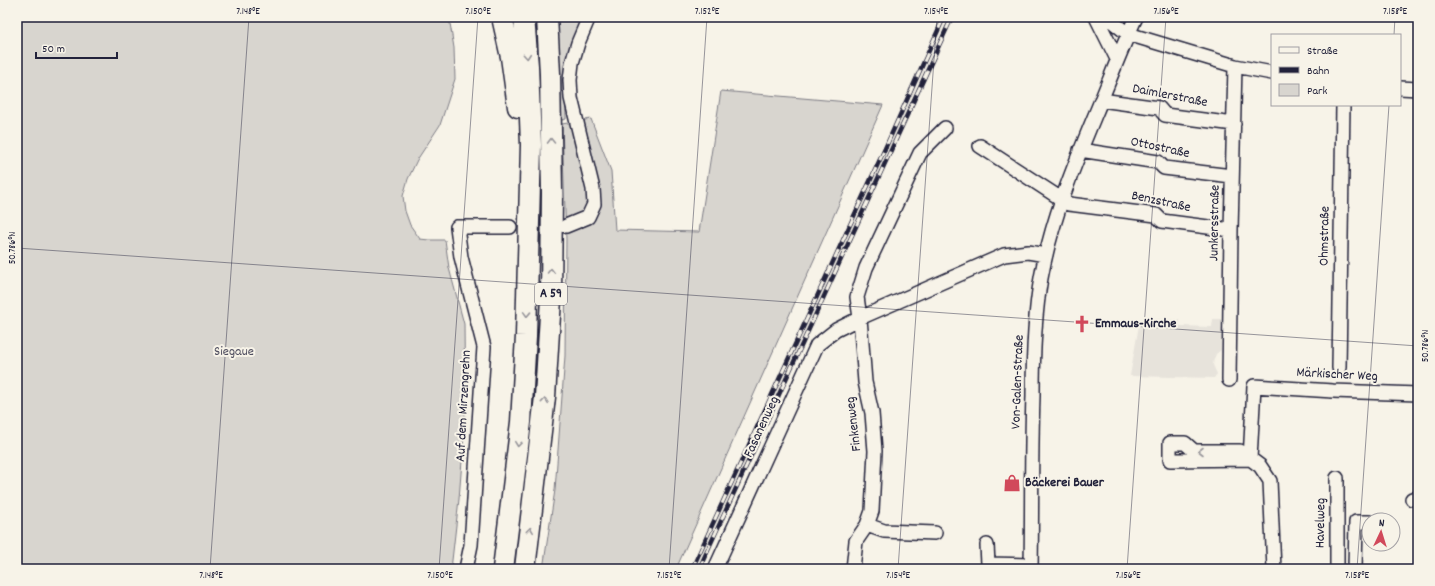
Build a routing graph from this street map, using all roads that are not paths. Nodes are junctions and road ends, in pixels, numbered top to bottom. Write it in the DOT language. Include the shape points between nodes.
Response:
graph roads {
  1 [pos="502,17"];
  2 [pos="524,17"];
  3 [pos="546,17"];
  4 [pos="589,17"];
  5 [pos="1096,17"];
  6 [pos="1108,17"];
  7 [pos="1136,17"];
  8 [pos="1128,34"];
  9 [pos="1117,59"];
  10 [pos="1235,66"];
  11 [pos="1271,73"];
  12 [pos="1401,88"];
  13 [pos="1418,89"];
  14 [pos="1101,100"];
  15 [pos="1343,106"];
  16 [pos="1234,124"];
  17 [pos="945,128"];
  18 [pos="980,146"];
  19 [pos="1080,150"];
  20 [pos="1232,176"];
  21 [pos="1062,199"];
  22 [pos="566,226"];
  23 [pos="510,227"];
  24 [pos="1231,230"];
  25 [pos="529,233"];
  26 [pos="1046,255"];
  27 [pos="860,318"];
  28 [pos="1339,368"];
  29 [pos="1229,380"];
  30 [pos="1418,394"];
  31 [pos="1245,455"];
  32 [pos="1337,478"];
  33 [pos="1361,522"];
  34 [pos="867,524"];
  35 [pos="935,533"];
  36 [pos="987,545"];
  37 [pos="1031,567"];
  38 [pos="466,569"];
  39 [pos="503,569"];
  40 [pos="524,569"];
  41 [pos="714,569"];
  42 [pos="853,569"];
  43 [pos="1274,569"];
  44 [pos="1336,569"];
  45 [pos="1355,569"];
  1 -- 25 [label="highway, A 59" via="517,99"];
  2 -- 25 [label="highway, A 59, one-way" via="531,145"];
  40 -- 3 [label="highway, A 59, one-way" via="545,397 551,299 552,177"];
  4 -- 22 [label="street" via="572,62 570,80 571,98 593,189 594,204 588,217"];
  5 -- 9 [label="street"];
  6 -- 8 [label="street"];
  7 -- 8 [label="street, Von-Galen-Straße"];
  8 -- 9 [label="street, Von-Galen-Straße"];
  8 -- 10 [label="street"];
  9 -- 14 [label="street, Von-Galen-Straße"];
  10 -- 11 [label="street"];
  10 -- 16 [label="street, Junkersstraße"];
  12 -- 13 [label="street"];
  14 -- 16 [label="street, Daimlerstraße" via="1159,108 1165,115"];
  14 -- 19 [label="street, Von-Galen-Straße"];
  15 -- 28 [label="street, Ohmstraße"];
  16 -- 20 [label="street, Junkersstraße"];
  17 -- 27 [label="street" via="920,153 866,268 857,297"];
  18 -- 21 [label="street"];
  19 -- 20 [label="street, Ottostraße" via="1158,162 1164,168"];
  19 -- 21 [label="street, Von-Galen-Straße"];
  20 -- 24 [label="street, Junkersstraße"];
  21 -- 24 [label="street, Benzstraße" via="1069,204 1156,215 1162,222"];
  21 -- 26 [label="street, Von-Galen-Straße"];
  23 -- 38 [label="street, Auf dem Mirzengrehn" via="457,227 461,257 484,347 472,529"];
  24 -- 29 [label="street, Junkersstraße"];
  25 -- 39 [label="highway, A 59, one-way" via="521,422"];
  26 -- 27 [label="street, Fasanenweg" via="1028,252 1004,255"];
  26 -- 37 [label="street, Von-Galen-Straße" via="1037,309 1033,366"];
  27 -- 34 [label="street, Finkenweg" via="865,382 872,413 875,451 872,511"];
  27 -- 41 [label="street, Fasanenweg" via="836,330 817,345"];
  30 -- 31 [label="street, Märkischer Weg" via="1254,386"];
  31 -- 31 [label="street, one-way" via="1194,451 1185,443 1170,443 1170,460"];
  31 -- 43 [label="street" via="1260,466 1270,480"];
  32 -- 44 [label="street, Havelweg"];
  33 -- 45 [label="street" via="1356,522"];
  34 -- 35 [label="street" via="884,531"];
  34 -- 42 [label="street, Finkenweg" via="856,542"];
  36 -- 37 [label="street" via="988,564"];
}
